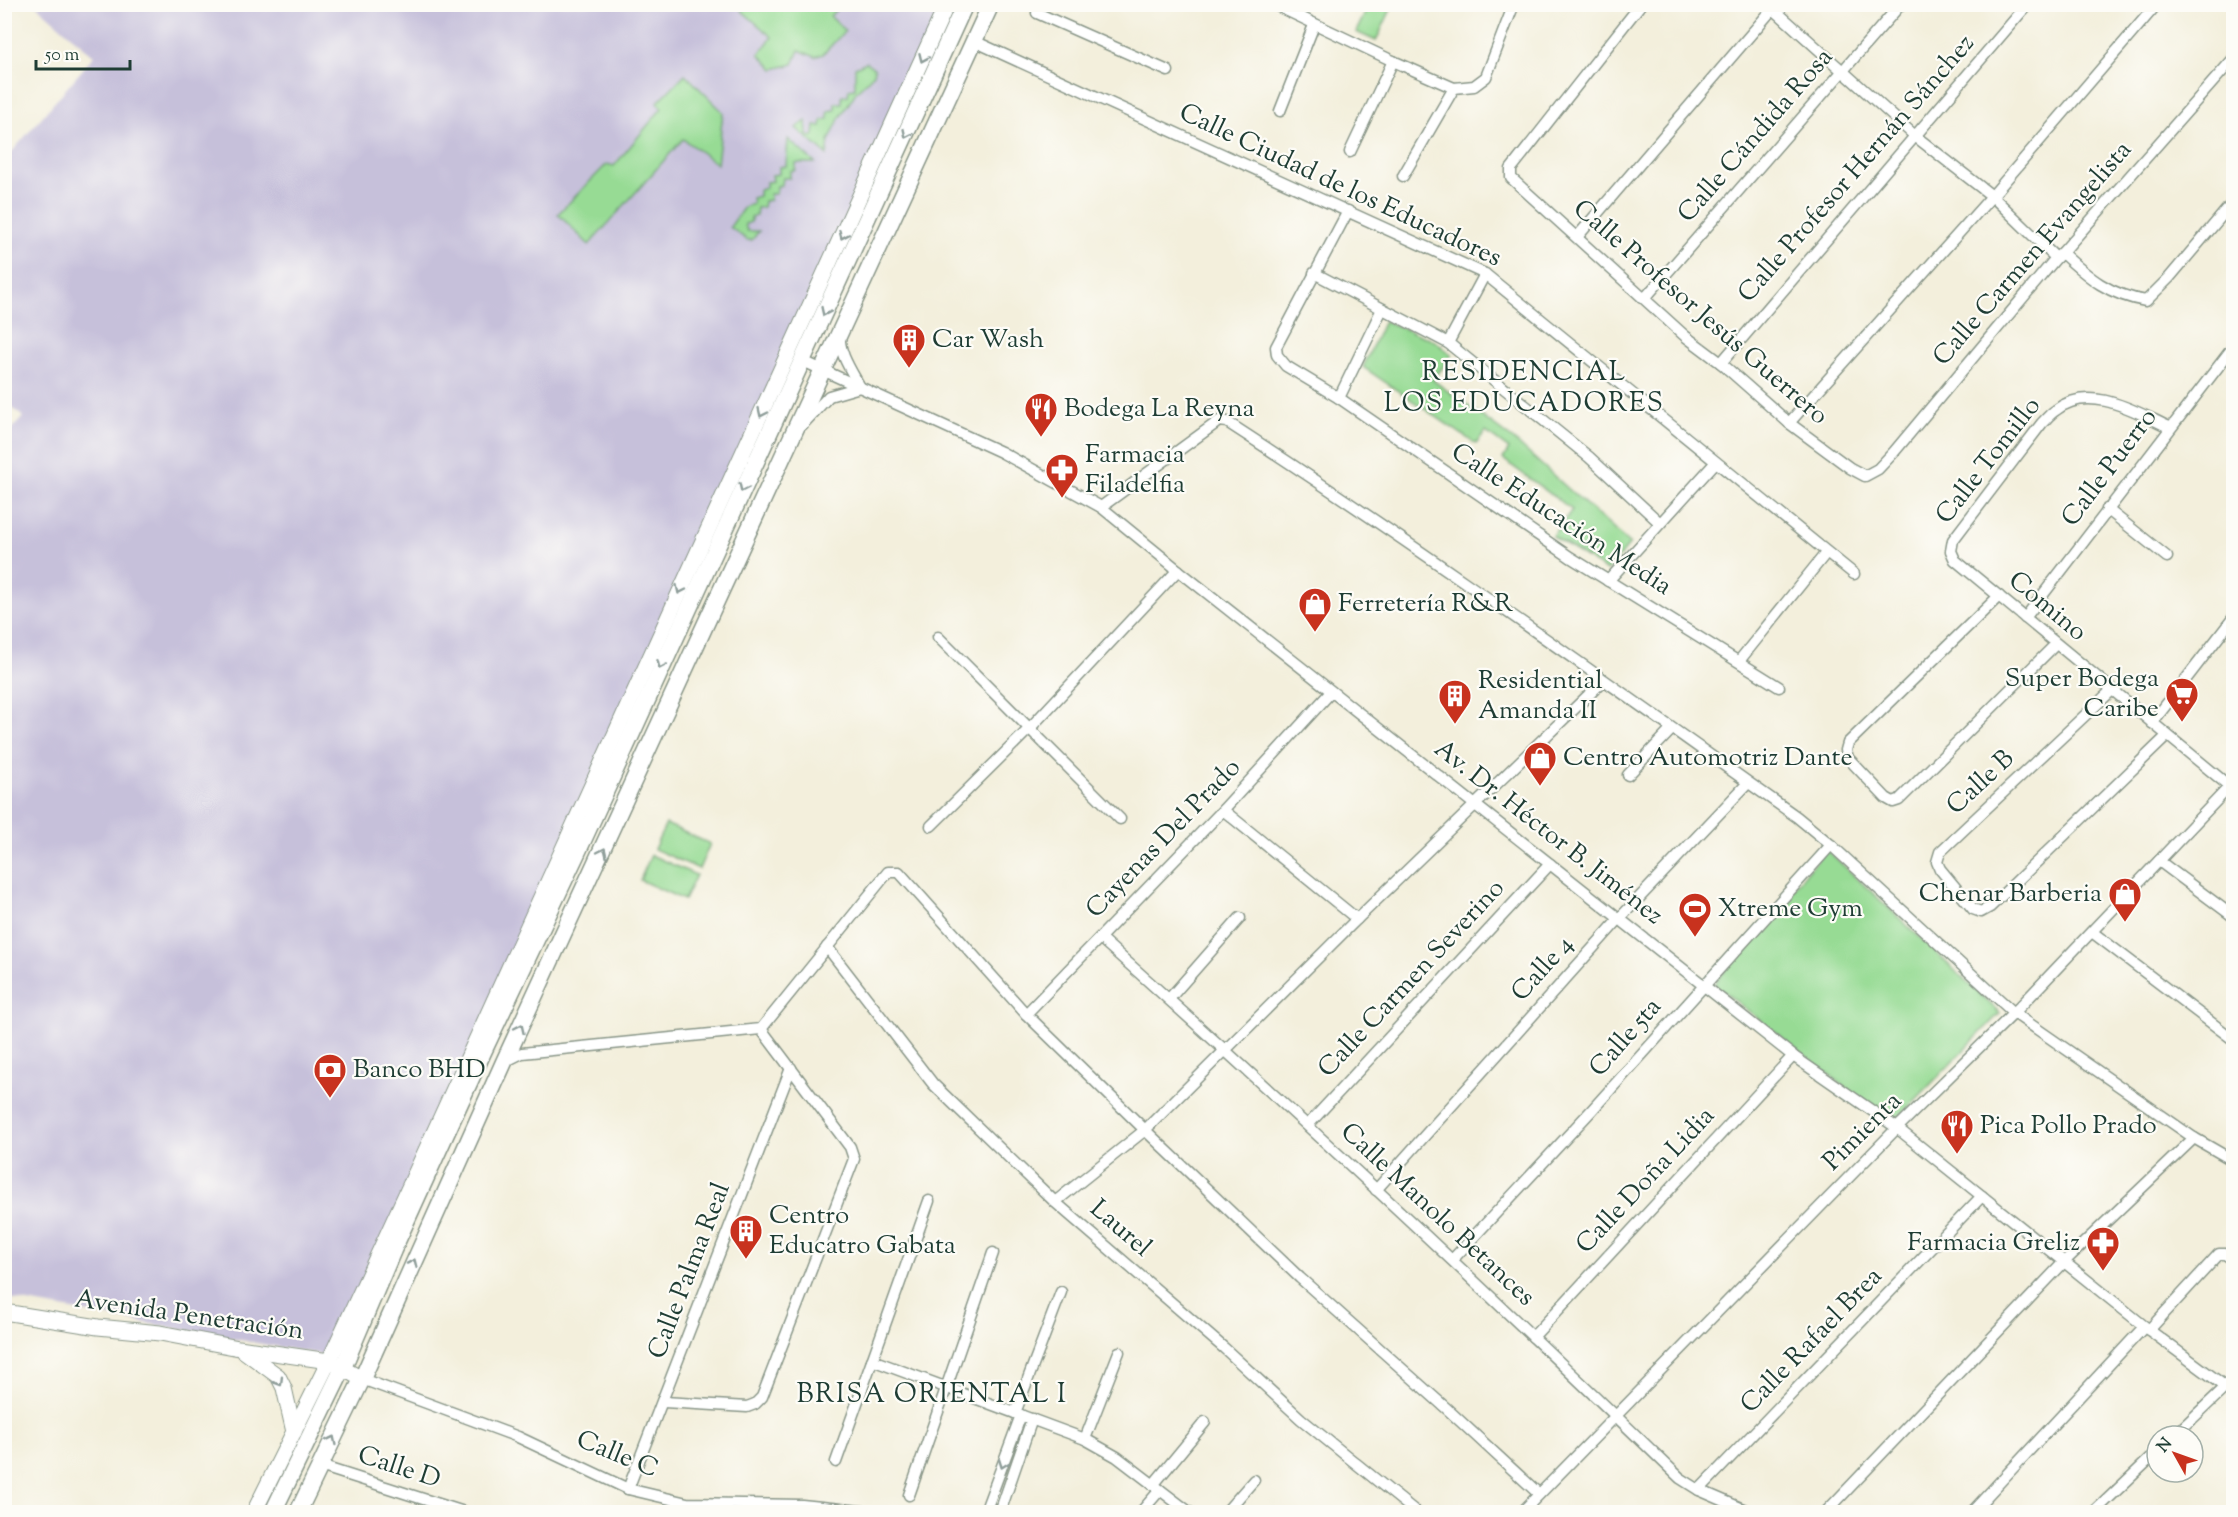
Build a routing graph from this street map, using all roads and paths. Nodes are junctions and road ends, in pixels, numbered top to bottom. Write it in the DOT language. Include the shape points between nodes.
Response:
graph roads {
  1 [pos="948,4"];
  2 [pos="966,4"];
  3 [pos="991,4"];
  4 [pos="1041,4"];
  5 [pos="1273,4"];
  6 [pos="1514,4"];
  7 [pos="1641,4"];
  8 [pos="1901,4"];
  9 [pos="2028,4"];
  10 [pos="2157,4"];
  11 [pos="1772,6"];
  12 [pos="1314,25"];
  13 [pos="974,41"];
  14 [pos="2234,58"];
  15 [pos="1393,61"];
  16 [pos="1168,71"];
  17 [pos="1841,72"];
  18 [pos="1454,88"];
  19 [pos="1280,111"];
  20 [pos="1915,136"];
  21 [pos="1350,152"];
  22 [pos="1403,176"];
  23 [pos="1992,196"];
  24 [pos="2234,201"];
  25 [pos="1348,211"];
  26 [pos="1576,237"];
  27 [pos="2059,256"];
  28 [pos="1314,273"];
  29 [pos="1485,274"];
  30 [pos="1644,298"];
  31 [pos="1382,309"];
  32 [pos="840,335"];
  33 [pos="1448,343"];
  34 [pos="2234,346"];
  35 [pos="802,361"];
  36 [pos="1721,363"];
  37 [pos="824,370"];
  38 [pos="860,387"];
  39 [pos="1339,398"];
  40 [pos="1789,423"];
  41 [pos="2169,427"];
  42 [pos="793,437"];
  43 [pos="1715,463"];
  44 [pos="1864,476"];
  45 [pos="1101,507"];
  46 [pos="2107,509"];
  47 [pos="1659,522"];
  48 [pos="1951,551"];
  49 [pos="1826,553"];
  50 [pos="2167,557"];
  51 [pos="1178,570"];
  52 [pos="1854,574"];
  53 [pos="1608,581"];
  54 [pos="1999,596"];
  55 [pos="2234,617"];
  56 [pos="2025,618"];
  57 [pos="938,637"];
  58 [pos="2056,644"];
  59 [pos="1739,661"];
  60 [pos="1603,681"];
  61 [pos="1779,687"];
  62 [pos="2112,690"];
  63 [pos="1331,692"];
  64 [pos="2152,723"];
  65 [pos="1029,729"];
  66 [pos="1672,729"];
  67 [pos="2167,736"];
  68 [pos="1628,775"];
  69 [pos="1748,783"];
  70 [pos="2232,786"];
  71 [pos="1476,805"];
  72 [pos="1223,810"];
  73 [pos="1120,819"];
  74 [pos="931,826"];
  75 [pos="1831,845"];
  76 [pos="2159,861"];
  77 [pos="1550,864"];
  78 [pos="2234,917"];
  79 [pos="1240,918"];
  80 [pos="1357,919"];
  81 [pos="1619,919"];
  82 [pos="2092,932"];
  83 [pos="1100,938"];
  84 [pos="827,947"];
  85 [pos="1703,984"];
  86 [pos="1169,999"];
  87 [pos="2014,1013"];
  88 [pos="1026,1014"];
  89 [pos="761,1029"];
  90 [pos="2234,1040"];
  91 [pos="1227,1051"];
  92 [pos="1792,1056"];
  93 [pos="504,1062"];
  94 [pos="791,1068"];
  95 [pos="1308,1125"];
  96 [pos="1897,1128"];
  97 [pos="1145,1130"];
  98 [pos="2194,1138"];
  99 [pos="2234,1161"];
  100 [pos="1376,1190"];
  101 [pos="1982,1196"];
  102 [pos="929,1201"];
  103 [pos="1055,1202"];
  104 [pos="993,1253"];
  105 [pos="1453,1259"];
  106 [pos="2234,1260"];
  107 [pos="2065,1261"];
  108 [pos="1061,1292"];
  109 [pos="4,1312"];
  110 [pos="2147,1329"];
  111 [pos="1533,1337"];
  112 [pos="239,1348"];
  113 [pos="1119,1352"];
  114 [pos="872,1360"];
  115 [pos="335,1366"];
  116 [pos="362,1379"];
  117 [pos="2231,1386"];
  118 [pos="946,1388"];
  119 [pos="664,1402"];
  120 [pos="1022,1416"];
  121 [pos="1616,1416"];
  122 [pos="1204,1422"];
  123 [pos="2188,1424"];
  124 [pos="294,1432"];
  125 [pos="1085,1439"];
  126 [pos="836,1462"];
  127 [pos="2145,1463"];
  128 [pos="320,1466"];
  129 [pos="1254,1480"];
  130 [pos="1157,1488"];
  131 [pos="628,1489"];
  132 [pos="1699,1491"];
  133 [pos="1539,1494"];
  134 [pos="909,1495"];
  135 [pos="685,1508"];
  136 [pos="456,1511"];
  137 [pos="254,1512"];
  138 [pos="273,1512"];
  139 [pos="298,1512"];
  140 [pos="870,1512"];
  141 [pos="986,1512"];
  142 [pos="1000,1512"];
  143 [pos="1141,1512"];
  144 [pos="1189,1512"];
  145 [pos="1226,1512"];
  146 [pos="1416,1512"];
  147 [pos="1522,1512"];
  148 [pos="1750,1512"];
  149 [pos="1826,1512"];
  150 [pos="1972,1512"];
  151 [pos="2094,1512"];
  1 -- 115 [label="street, one-way"];
  2 -- 35 [label="main road, one-way"];
  3 -- 13 [label="main road"];
  4 -- 16 [label="street" via="1038,13"];
  5 -- 12 [label="street"];
  6 -- 18 [label="street" via="1486,77 1474,86"];
  7 -- 26 [label="street, Calle Profesor Jesús Guerrero" via="1511,168 1511,178"];
  8 -- 17 [label="street, Calle Cándida Rosa"];
  9 -- 20 [label="street, Calle Profesor Hernán Sánchez"];
  10 -- 23 [label="street"];
  11 -- 17 [label="street"];
  11 -- 26 [label="street"];
  12 -- 15 [label="street"];
  12 -- 19 [label="street"];
  13 -- 25 [label="street, Calle Ciudad de los Educadores"];
  13 -- 32 [label="main road"];
  14 -- 27 [label="street, Calle Carmen Evangelista"];
  15 -- 18 [label="street"];
  15 -- 21 [label="street"];
  17 -- 20 [label="street"];
  17 -- 30 [label="street, Calle Cándida Rosa"];
  18 -- 22 [label="street"];
  20 -- 23 [label="street"];
  20 -- 36 [label="street, Calle Profesor Hernán Sánchez"];
  23 -- 27 [label="street"];
  23 -- 40 [label="street"];
  24 -- 27 [label="street" via="2146,301 2111,291"];
  25 -- 28 [label="street, Calle Educación Media"];
  25 -- 29 [label="street, Calle Ciudad de los Educadores"];
  26 -- 30 [label="street, Calle Profesor Jesús Guerrero"];
  27 -- 44 [label="street, Calle Carmen Evangelista" via="1894,452 1878,469"];
  28 -- 31 [label="street"];
  28 -- 39 [label="street, Calle Educación Media" via="1276,347 1277,355 1286,366"];
  29 -- 33 [label="street"];
  29 -- 43 [label="street, Calle Ciudad de los Educadores"];
  30 -- 36 [label="street, Calle Profesor Jesús Guerrero"];
  31 -- 33 [label="street"];
  31 -- 39 [label="street"];
  32 -- 37 [label="main road"];
  32 -- 38 [label="street" via="845,358"];
  33 -- 47 [label="street" via="1589,457"];
  34 -- 41 [label="street, Calle Puerro"];
  35 -- 37 [label="street, Av. Dr. Héctor B. Jiménez"];
  35 -- 115 [label="main road, one-way" via="396,1244"];
  36 -- 40 [label="street, Calle Profesor Jesús Guerrero"];
  37 -- 38 [label="street, Av. Dr. Héctor B. Jiménez"];
  37 -- 42 [label="main road"];
  38 -- 42 [label="street" via="829,396"];
  38 -- 45 [label="street, Av. Dr. Héctor B. Jiménez" via="1001,452"];
  39 -- 53 [label="street, Calle Educación Media"];
  40 -- 44 [label="street, Calle Profesor Jesús Guerrero"];
  41 -- 46 [label="street, Calle Puerro"];
  41 -- 48 [label="street, Calle Tomillo" via="2130,409 2091,398 2056,409 1953,540"];
  93 -- 42 [label="main road, one-way"];
  43 -- 47 [label="street"];
  43 -- 49 [label="street, Calle Ciudad de los Educadores"];
  45 -- 51 [label="street, Av. Dr. Héctor B. Jiménez"];
  45 -- 60 [label="street" via="1223,420"];
  46 -- 50 [label="street"];
  46 -- 56 [label="street, Calle Puerro"];
  47 -- 53 [label="street"];
  48 -- 54 [label="street, Comino" via="1955,560"];
  49 -- 52 [label="street, Calle Ciudad de los Educadores"];
  49 -- 59 [label="street"];
  51 -- 63 [label="street, Av. Dr. Héctor B. Jiménez"];
  51 -- 65 [label="street"];
  53 -- 59 [label="street, Calle Educación Media"];
  54 -- 56 [label="street, Comino"];
  54 -- 58 [label="street" via="1848,743 1848,758 1886,798 1899,800"];
  55 -- 64 [label="street"];
  56 -- 58 [label="street, Comino"];
  57 -- 65 [label="street"];
  58 -- 62 [label="street, Comino"];
  59 -- 61 [label="street, Calle Educación Media"];
  60 -- 66 [label="street"];
  60 -- 71 [label="street"];
  62 -- 64 [label="street, Comino"];
  62 -- 67 [label="street, Calle B" via="1940,852 1940,870 1973,909 1981,912 1990,907"];
  63 -- 71 [label="street, Av. Dr. Héctor B. Jiménez"];
  63 -- 72 [label="street, Cayenas Del Prado"];
  64 -- 67 [label="street, Comino"];
  65 -- 73 [label="street"];
  65 -- 74 [label="street"];
  66 -- 68 [label="street"];
  66 -- 69 [label="street"];
  67 -- 70 [label="street, Comino"];
  69 -- 75 [label="street"];
  69 -- 81 [label="street, Calle 4"];
  70 -- 76 [label="street, Pimienta"];
  71 -- 77 [label="street, Av. Dr. Héctor B. Jiménez"];
  71 -- 80 [label="street"];
  72 -- 80 [label="street"];
  72 -- 83 [label="street, Cayenas Del Prado"];
  75 -- 85 [label="street, Calle 5ta"];
  75 -- 87 [label="street"];
  76 -- 78 [label="street"];
  76 -- 82 [label="street, Pimienta"];
  77 -- 81 [label="street, Av. Dr. Héctor B. Jiménez"];
  77 -- 95 [label="street, Calle Carmen Severino"];
  79 -- 86 [label="street"];
  80 -- 91 [label="street"];
  81 -- 85 [label="street, Av. Dr. Héctor B. Jiménez"];
  81 -- 100 [label="street, Calle 4"];
  82 -- 87 [label="street, Pimienta"];
  82 -- 90 [label="street"];
  83 -- 86 [label="street, Calle Manolo Betances"];
  83 -- 88 [label="street, Cayenas Del Prado"];
  84 -- 88 [label="street" via="888,872 899,872"];
  84 -- 89 [label="street"];
  84 -- 103 [label="street, Laurel" via="933,1084"];
  85 -- 92 [label="street, Av. Dr. Héctor B. Jiménez"];
  85 -- 105 [label="street, Calle 5ta"];
  86 -- 91 [label="street, Calle Manolo Betances"];
  87 -- 96 [label="street, Pimienta"];
  87 -- 98 [label="street"];
  88 -- 97 [label="street"];
  89 -- 93 [label="street" via="522,1053"];
  89 -- 94 [label="street"];
  91 -- 95 [label="street, Calle Manolo Betances"];
  91 -- 97 [label="street"];
  92 -- 96 [label="street, Av. Dr. Héctor B. Jiménez"];
  92 -- 111 [label="street, Calle Doña Lidia"];
  116 -- 93 [label="main road, one-way"];
  94 -- 119 [label="street, Calle Palma Real"];
  94 -- 119 [label="street" via="853,1152 854,1159 762,1397 747,1407"];
  95 -- 100 [label="street, Calle Manolo Betances"];
  96 -- 101 [label="street, Av. Dr. Héctor B. Jiménez"];
  96 -- 121 [label="street, Pimienta"];
  97 -- 103 [label="street"];
  97 -- 133 [label="street" via="1300,1278"];
  98 -- 99 [label="street"];
  98 -- 107 [label="street"];
  100 -- 105 [label="street, Calle Manolo Betances"];
  101 -- 107 [label="street, Av. Dr. Héctor B. Jiménez"];
  101 -- 132 [label="street, Calle Rafael Brea"];
  102 -- 114 [label="street"];
  103 -- 146 [label="street, Laurel" via="1301,1419"];
  104 -- 118 [label="street"];
  105 -- 111 [label="street, Calle Manolo Betances"];
  106 -- 110 [label="street" via="2218,1254"];
  107 -- 110 [label="street, Av. Dr. Héctor B. Jiménez"];
  107 -- 149 [label="street"];
  108 -- 120 [label="street"];
  109 -- 112 [label="street, Avenida Penetración"];
  110 -- 117 [label="street, Av. Dr. Héctor B. Jiménez"];
  110 -- 150 [label="street"];
  111 -- 121 [label="street, Calle Manolo Betances"];
  112 -- 115 [label="street, Avenida Penetración"];
  112 -- 124 [label="street, one-way" via="278,1376"];
  113 -- 125 [label="street"];
  114 -- 118 [label="street"];
  114 -- 126 [label="street"];
  115 -- 116 [label="street, Avenida Penetración"];
  115 -- 124 [label="street"];
  115 -- 138 [label="main road"];
  128 -- 116 [label="main road, one-way"];
  116 -- 131 [label="street, Calle C" via="519,1437"];
  117 -- 123 [label="street"];
  118 -- 120 [label="street"];
  118 -- 134 [label="street"];
  119 -- 131 [label="street, Calle Palma Real"];
  120 -- 125 [label="street"];
  120 -- 141 [label="street, one-way"];
  120 -- 142 [label="street"];
  121 -- 132 [label="street, Calle Manolo Betances" via="1680,1478"];
  121 -- 133 [label="street, Pimienta"];
  122 -- 130 [label="street"];
  124 -- 137 [label="street"];
  125 -- 130 [label="street" via="1117,1457"];
  127 -- 151 [label="street"];
  128 -- 136 [label="street, Calle D"];
  128 -- 139 [label="main road"];
  129 -- 145 [label="street"];
  130 -- 143 [label="street"];
  130 -- 144 [label="street"];
  131 -- 135 [label="street, Calle C"];
  132 -- 148 [label="street, Calle Manolo Betances"];
  133 -- 147 [label="street, Pimienta"];
  135 -- 140 [label="street, Calle C" via="802,1505"];
}
